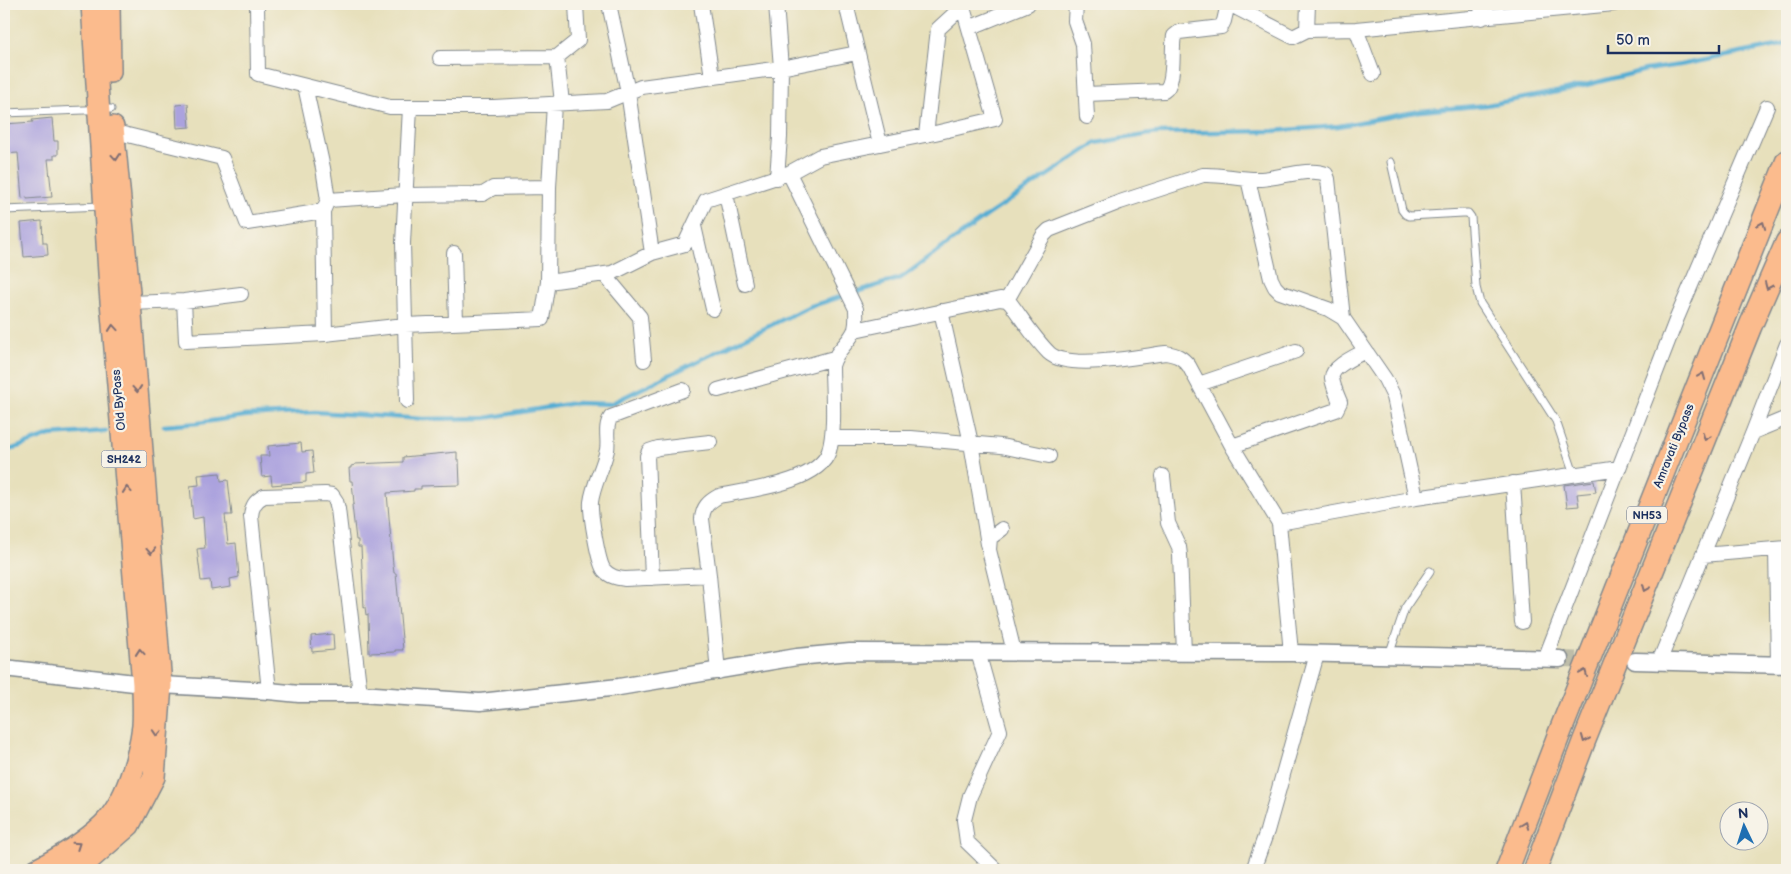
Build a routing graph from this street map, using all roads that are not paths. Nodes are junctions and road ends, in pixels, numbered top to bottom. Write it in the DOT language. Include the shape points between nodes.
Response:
graph roads {
  1 [pos="92,4"];
  2 [pos="108,4"];
  3 [pos="258,4"];
  4 [pos="576,4"];
  5 [pos="609,4"];
  6 [pos="701,4"];
  7 [pos="776,4"];
  8 [pos="846,4"];
  9 [pos="1028,4"];
  10 [pos="1076,4"];
  11 [pos="1228,4"];
  12 [pos="1308,4"];
  13 [pos="1614,4"];
  14 [pos="962,5"];
  15 [pos="1481,11"];
  16 [pos="969,28"];
  17 [pos="1356,29"];
  18 [pos="1307,30"];
  19 [pos="857,53"];
  20 [pos="440,58"];
  21 [pos="556,58"];
  22 [pos="781,68"];
  23 [pos="1373,74"];
  24 [pos="712,77"];
  25 [pos="305,86"];
  26 [pos="628,92"];
  27 [pos="1086,94"];
  28 [pos="558,104"];
  29 [pos="410,107"];
  30 [pos="1767,107"];
  31 [pos="4,113"];
  32 [pos="1087,117"];
  33 [pos="106,120"];
  34 [pos="926,135"];
  35 [pos="880,144"];
  36 [pos="1787,161"];
  37 [pos="1391,162"];
  38 [pos="783,176"];
  39 [pos="1248,179"];
  40 [pos="549,187"];
  41 [pos="726,194"];
  42 [pos="405,195"];
  43 [pos="325,205"];
  44 [pos="105,206"];
  45 [pos="4,210"];
  46 [pos="694,226"];
  47 [pos="1787,242"];
  48 [pos="454,252"];
  49 [pos="652,253"];
  50 [pos="604,274"];
  51 [pos="548,282"];
  52 [pos="745,284"];
  53 [pos="240,294"];
  54 [pos="1007,300"];
  55 [pos="184,301"];
  56 [pos="130,303"];
  57 [pos="713,308"];
  58 [pos="941,311"];
  59 [pos="1343,318"];
  60 [pos="456,322"];
  61 [pos="405,325"];
  62 [pos="855,330"];
  63 [pos="325,334"];
  64 [pos="1787,344"];
  65 [pos="1296,351"];
  66 [pos="1365,351"];
  67 [pos="834,358"];
  68 [pos="644,360"];
  69 [pos="1199,384"];
  70 [pos="683,390"];
  71 [pos="718,390"];
  72 [pos="407,401"];
  73 [pos="1787,418"];
  74 [pos="1753,432"];
  75 [pos="832,438"];
  76 [pos="710,442"];
  77 [pos="971,443"];
  78 [pos="1232,446"];
  79 [pos="1049,456"];
  80 [pos="1619,468"];
  81 [pos="1574,474"];
  82 [pos="1163,476"];
  83 [pos="1513,483"];
  84 [pos="1416,498"];
  85 [pos="1280,523"];
  86 [pos="1002,529"];
  87 [pos="988,544"];
  88 [pos="1781,548"];
  89 [pos="1703,555"];
  90 [pos="1430,570"];
  91 [pos="709,575"];
  92 [pos="652,578"];
  93 [pos="1522,622"];
  94 [pos="978,652"];
  95 [pos="1014,652"];
  96 [pos="1184,653"];
  97 [pos="1291,654"];
  98 [pos="1317,654"];
  99 [pos="1389,656"];
  100 [pos="1553,659"];
  101 [pos="1635,661"];
  102 [pos="1659,662"];
  103 [pos="1782,664"];
  104 [pos="4,668"];
  105 [pos="718,672"];
  106 [pos="152,684"];
  107 [pos="270,691"];
  108 [pos="360,694"];
  109 [pos="36,870"];
  110 [pos="68,870"];
  111 [pos="996,870"];
  112 [pos="1253,870"];
  113 [pos="1507,870"];
  114 [pos="1535,870"];
  1 -- 33 [label="main road, Old ByPass / SH242"];
  2 -- 33 [label="main road"];
  3 -- 25 [label="street" via="258,74"];
  4 -- 21 [label="street" via="578,40"];
  5 -- 26 [label="street"];
  6 -- 24 [label="street"];
  7 -- 22 [label="street"];
  8 -- 19 [label="street"];
  9 -- 16 [label="street"];
  10 -- 27 [label="street" via="1075,21 1083,44"];
  11 -- 18 [label="street" via="1293,37"];
  11 -- 27 [label="street" via="1221,27 1179,32 1174,36 1168,89"];
  12 -- 18 [label="street"];
  13 -- 15 [label="street"];
  14 -- 16 [label="street"];
  14 -- 34 [label="street" via="938,29"];
  15 -- 17 [label="street"];
  16 -- 34 [label="street" via="995,118"];
  17 -- 18 [label="street"];
  17 -- 23 [label="street"];
  19 -- 22 [label="street"];
  19 -- 35 [label="street"];
  20 -- 21 [label="street"];
  21 -- 28 [label="street"];
  22 -- 24 [label="street"];
  22 -- 38 [label="street"];
  24 -- 26 [label="street" via="641,87"];
  25 -- 29 [label="street" via="390,107"];
  25 -- 43 [label="street" via="323,168"];
  26 -- 28 [label="street" via="607,101"];
  26 -- 49 [label="street"];
  27 -- 32 [label="street"];
  28 -- 29 [label="street"];
  28 -- 40 [label="street"];
  29 -- 42 [label="street"];
  30 -- 80 [label="street" via="1677,318"];
  31 -- 33 [label="lane"];
  33 -- 43 [label="street" via="222,158 247,223"];
  33 -- 44 [label="main road, Old ByPass / SH242"];
  33 -- 56 [label="main road, one-way"];
  34 -- 35 [label="street"];
  35 -- 38 [label="street" via="820,156"];
  113 -- 36 [label="highway, Amravati Bypass / NH53, one-way"];
  37 -- 81 [label="lane" via="1405,214 1468,213 1471,217 1480,303 1556,421"];
  38 -- 41 [label="street"];
  38 -- 62 [label="street" via="856,309"];
  39 -- 54 [label="street" via="1214,174 1195,177 1049,230"];
  39 -- 59 [label="street" via="1275,287"];
  39 -- 59 [label="street" via="1315,172 1326,174"];
  40 -- 42 [label="street" via="493,188 483,194"];
  40 -- 51 [label="street"];
  41 -- 46 [label="street" via="706,200"];
  41 -- 52 [label="street"];
  42 -- 43 [label="street"];
  42 -- 61 [label="street"];
  43 -- 63 [label="street"];
  44 -- 45 [label="lane"];
  106 -- 44 [label="main road, Old ByPass / SH242, one-way" via="111,299"];
  46 -- 49 [label="street" via="685,244"];
  46 -- 57 [label="street"];
  47 -- 114 [label="highway, NH53, one-way" via="1736,362"];
  48 -- 60 [label="street"];
  49 -- 50 [label="street"];
  50 -- 51 [label="street"];
  50 -- 68 [label="street" via="640,317"];
  51 -- 60 [label="street" via="542,319"];
  53 -- 55 [label="street"];
  54 -- 58 [label="street"];
  54 -- 69 [label="street" via="1056,358 1084,362 1166,352 1183,358"];
  55 -- 56 [label="street"];
  55 -- 63 [label="street" via="186,341"];
  56 -- 106 [label="main road, one-way"];
  58 -- 62 [label="street"];
  58 -- 77 [label="street"];
  59 -- 66 [label="street"];
  60 -- 61 [label="street"];
  61 -- 63 [label="street"];
  61 -- 72 [label="street"];
  62 -- 67 [label="street"];
  64 -- 74 [label="street"];
  65 -- 69 [label="street"];
  66 -- 78 [label="street" via="1332,373 1340,402 1336,410"];
  66 -- 84 [label="street" via="1394,397"];
  67 -- 71 [label="street"];
  67 -- 75 [label="street"];
  69 -- 78 [label="street"];
  70 -- 92 [label="street" via="611,416 607,425 607,450 591,500 604,570 617,578"];
  73 -- 74 [label="street"];
  74 -- 89 [label="street"];
  75 -- 77 [label="street" via="911,438"];
  75 -- 91 [label="street" via="823,463 809,473 789,481 719,496 708,502 702,519"];
  76 -- 92 [label="street" via="649,451"];
  77 -- 79 [label="street"];
  77 -- 87 [label="street"];
  78 -- 85 [label="street"];
  80 -- 81 [label="street"];
  80 -- 100 [label="street"];
  81 -- 83 [label="street"];
  82 -- 96 [label="street" via="1168,523 1180,555"];
  83 -- 84 [label="street"];
  83 -- 93 [label="street"];
  84 -- 85 [label="street"];
  85 -- 97 [label="street"];
  86 -- 87 [label="street" via="990,538"];
  87 -- 95 [label="street"];
  88 -- 89 [label="street"];
  88 -- 103 [label="street"];
  89 -- 102 [label="street"];
  90 -- 99 [label="lane" via="1405,608"];
  91 -- 92 [label="street"];
  91 -- 105 [label="street"];
  94 -- 95 [label="street"];
  94 -- 105 [label="street" via="850,652 797,657"];
  94 -- 111 [label="street" via="1000,731 970,796 964,820 967,842"];
  95 -- 96 [label="street"];
  96 -- 97 [label="street"];
  97 -- 98 [label="street"];
  98 -- 99 [label="street"];
  98 -- 112 [label="street"];
  99 -- 100 [label="street"];
  101 -- 102 [label="street"];
  102 -- 103 [label="street"];
  104 -- 106 [label="street"];
  105 -- 108 [label="street" via="619,687 480,702"];
  106 -- 107 [label="street"];
  109 -- 106 [label="main road, Old ByPass / SH242, one-way" via="82,842 104,824 122,799 137,759"];
  106 -- 110 [label="main road, Old ByPass / SH242, one-way" via="154,777 129,825 90,858"];
  107 -- 108 [label="street"];
  107 -- 108 [label="street" via="252,508 264,496 325,494 332,495 338,509"];
}
